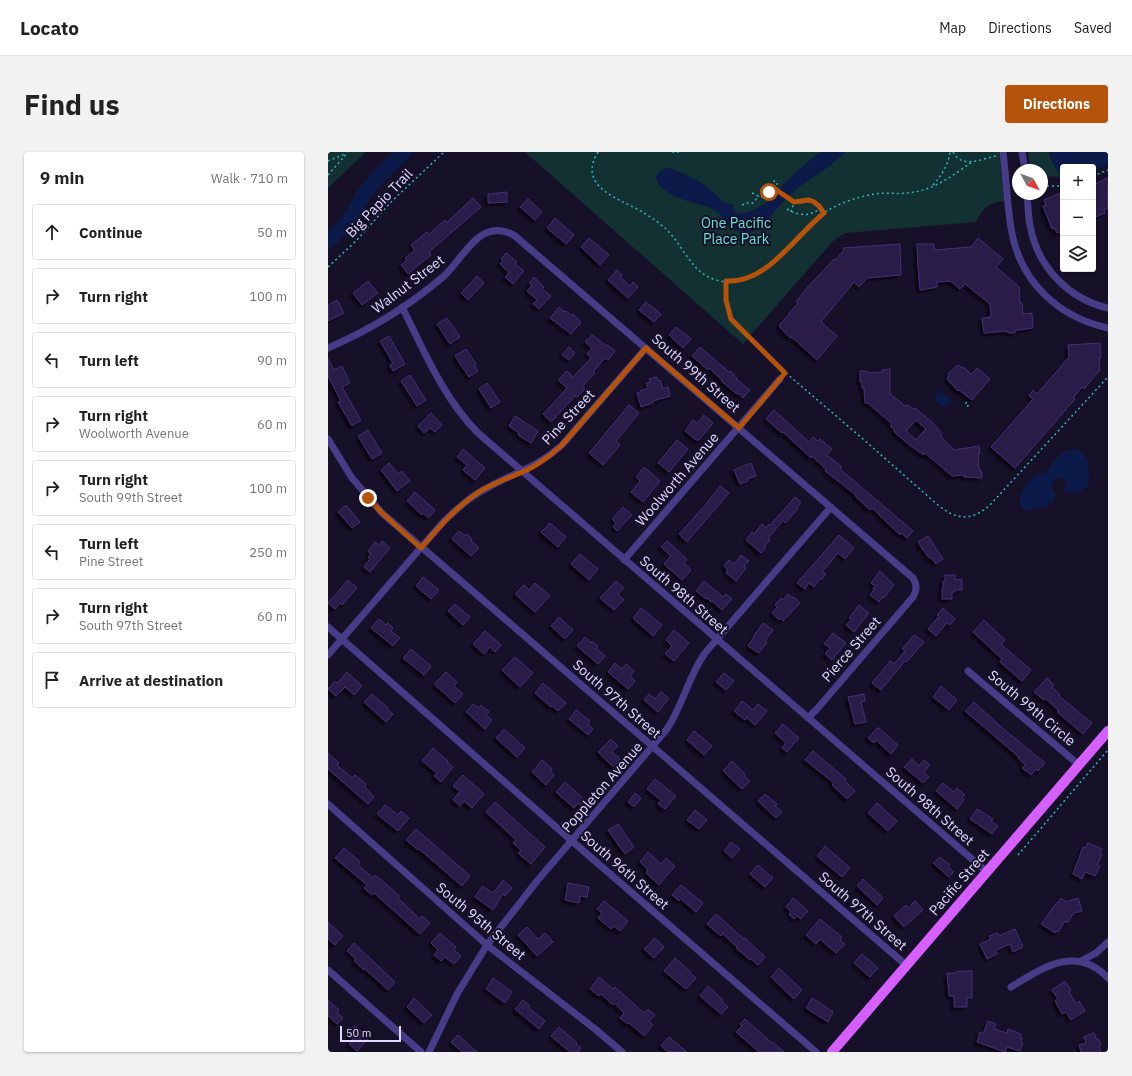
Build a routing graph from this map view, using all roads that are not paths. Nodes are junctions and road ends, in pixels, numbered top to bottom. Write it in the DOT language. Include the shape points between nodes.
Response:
graph roads {
  1 [pos="1022,152"];
  2 [pos="1000,154"];
  3 [pos="1024,164"];
  4 [pos="1028,200"];
  5 [pos="496,230"];
  6 [pos="402,307"];
  7 [pos="1108,308"];
  8 [pos="1108,328"];
  9 [pos="328,348"];
  10 [pos="646,348"];
  11 [pos="780,379"];
  12 [pos="739,428"];
  13 [pos="328,439"];
  14 [pos="521,472"];
  15 [pos="831,507"];
  16 [pos="421,548"];
  17 [pos="624,560"];
  18 [pos="913,597"];
  19 [pos="328,627"];
  20 [pos="343,638"];
  21 [pos="716,639"];
  22 [pos="328,655"];
  23 [pos="968,671"];
  24 [pos="808,718"];
  25 [pos="1108,731"];
  26 [pos="653,747"];
  27 [pos="1079,765"];
  28 [pos="328,804"];
  29 [pos="572,841"];
  30 [pos="987,872"];
  31 [pos="1108,942"];
  32 [pos="487,945"];
  33 [pos="1081,961"];
  34 [pos="906,965"];
  35 [pos="328,970"];
  36 [pos="1108,978"];
  37 [pos="1011,987"];
  38 [pos="421,1052"];
  39 [pos="429,1052"];
  40 [pos="622,1052"];
  41 [pos="816,1052"];
  42 [pos="832,1052"];
  1 -- 3 [label="street"];
  2 -- 8 [label="street" via="1011,228 1027,272 1046,297 1067,313"];
  4 -- 7 [label="street" via="1033,238 1051,273 1082,299"];
  5 -- 6 [label="street, Walnut Street" via="476,240 445,275"];
  5 -- 10 [label="street, South 99th Street" via="515,236"];
  6 -- 9 [label="street, Walnut Street" via="375,325"];
  6 -- 14 [label="street, South 98th Street" via="458,412"];
  10 -- 12 [label="street, South 99th Street"];
  10 -- 14 [label="street, Pine Street" via="562,445 545,459"];
  11 -- 12 [label="street, Woolworth Avenue"];
  12 -- 15 [label="street, South 99th Street"];
  12 -- 17 [label="street, Woolworth Avenue"];
  13 -- 16 [label="street, South 97th Street" via="352,478 368,498"];
  14 -- 16 [label="street, Pine Street" via="489,486 468,500 444,521"];
  14 -- 17 [label="street, South 98th Street"];
  15 -- 18 [label="street, South 99th Street" via="913,578 917,588"];
  15 -- 21 [label="street, Poppleton Avenue"];
  16 -- 20 [label="street, Pine Street"];
  16 -- 26 [label="street, South 97th Street"];
  17 -- 21 [label="street, South 98th Street"];
  18 -- 24 [label="street, Pierce Street"];
  19 -- 20 [label="street, South 96th Street"];
  20 -- 22 [label="street, Pine Street"];
  20 -- 29 [label="street, South 96th Street"];
  21 -- 24 [label="street, South 98th Street"];
  21 -- 26 [label="street, Poppleton Avenue" via="697,664 668,730"];
  23 -- 27 [label="street, South 99th Circle"];
  24 -- 30 [label="street, South 98th Street"];
  25 -- 27 [label="main road, Pacific Street"];
  26 -- 29 [label="street, Poppleton Avenue"];
  26 -- 34 [label="street, South 97th Street"];
  27 -- 30 [label="main road, Pacific Street"];
  28 -- 32 [label="street, South 95th Street"];
  29 -- 32 [label="street, Poppleton Avenue"];
  29 -- 41 [label="street, South 96th Street"];
  30 -- 34 [label="main road, Pacific Street"];
  31 -- 33 [label="street" via="1096,953"];
  32 -- 39 [label="street, Poppleton Avenue" via="457,994"];
  32 -- 40 [label="street, South 95th Street"];
  33 -- 36 [label="street" via="1098,969"];
  33 -- 37 [label="street" via="1047,966"];
  34 -- 42 [label="main road, Pacific Street"];
  35 -- 38 [label="street"];
}
